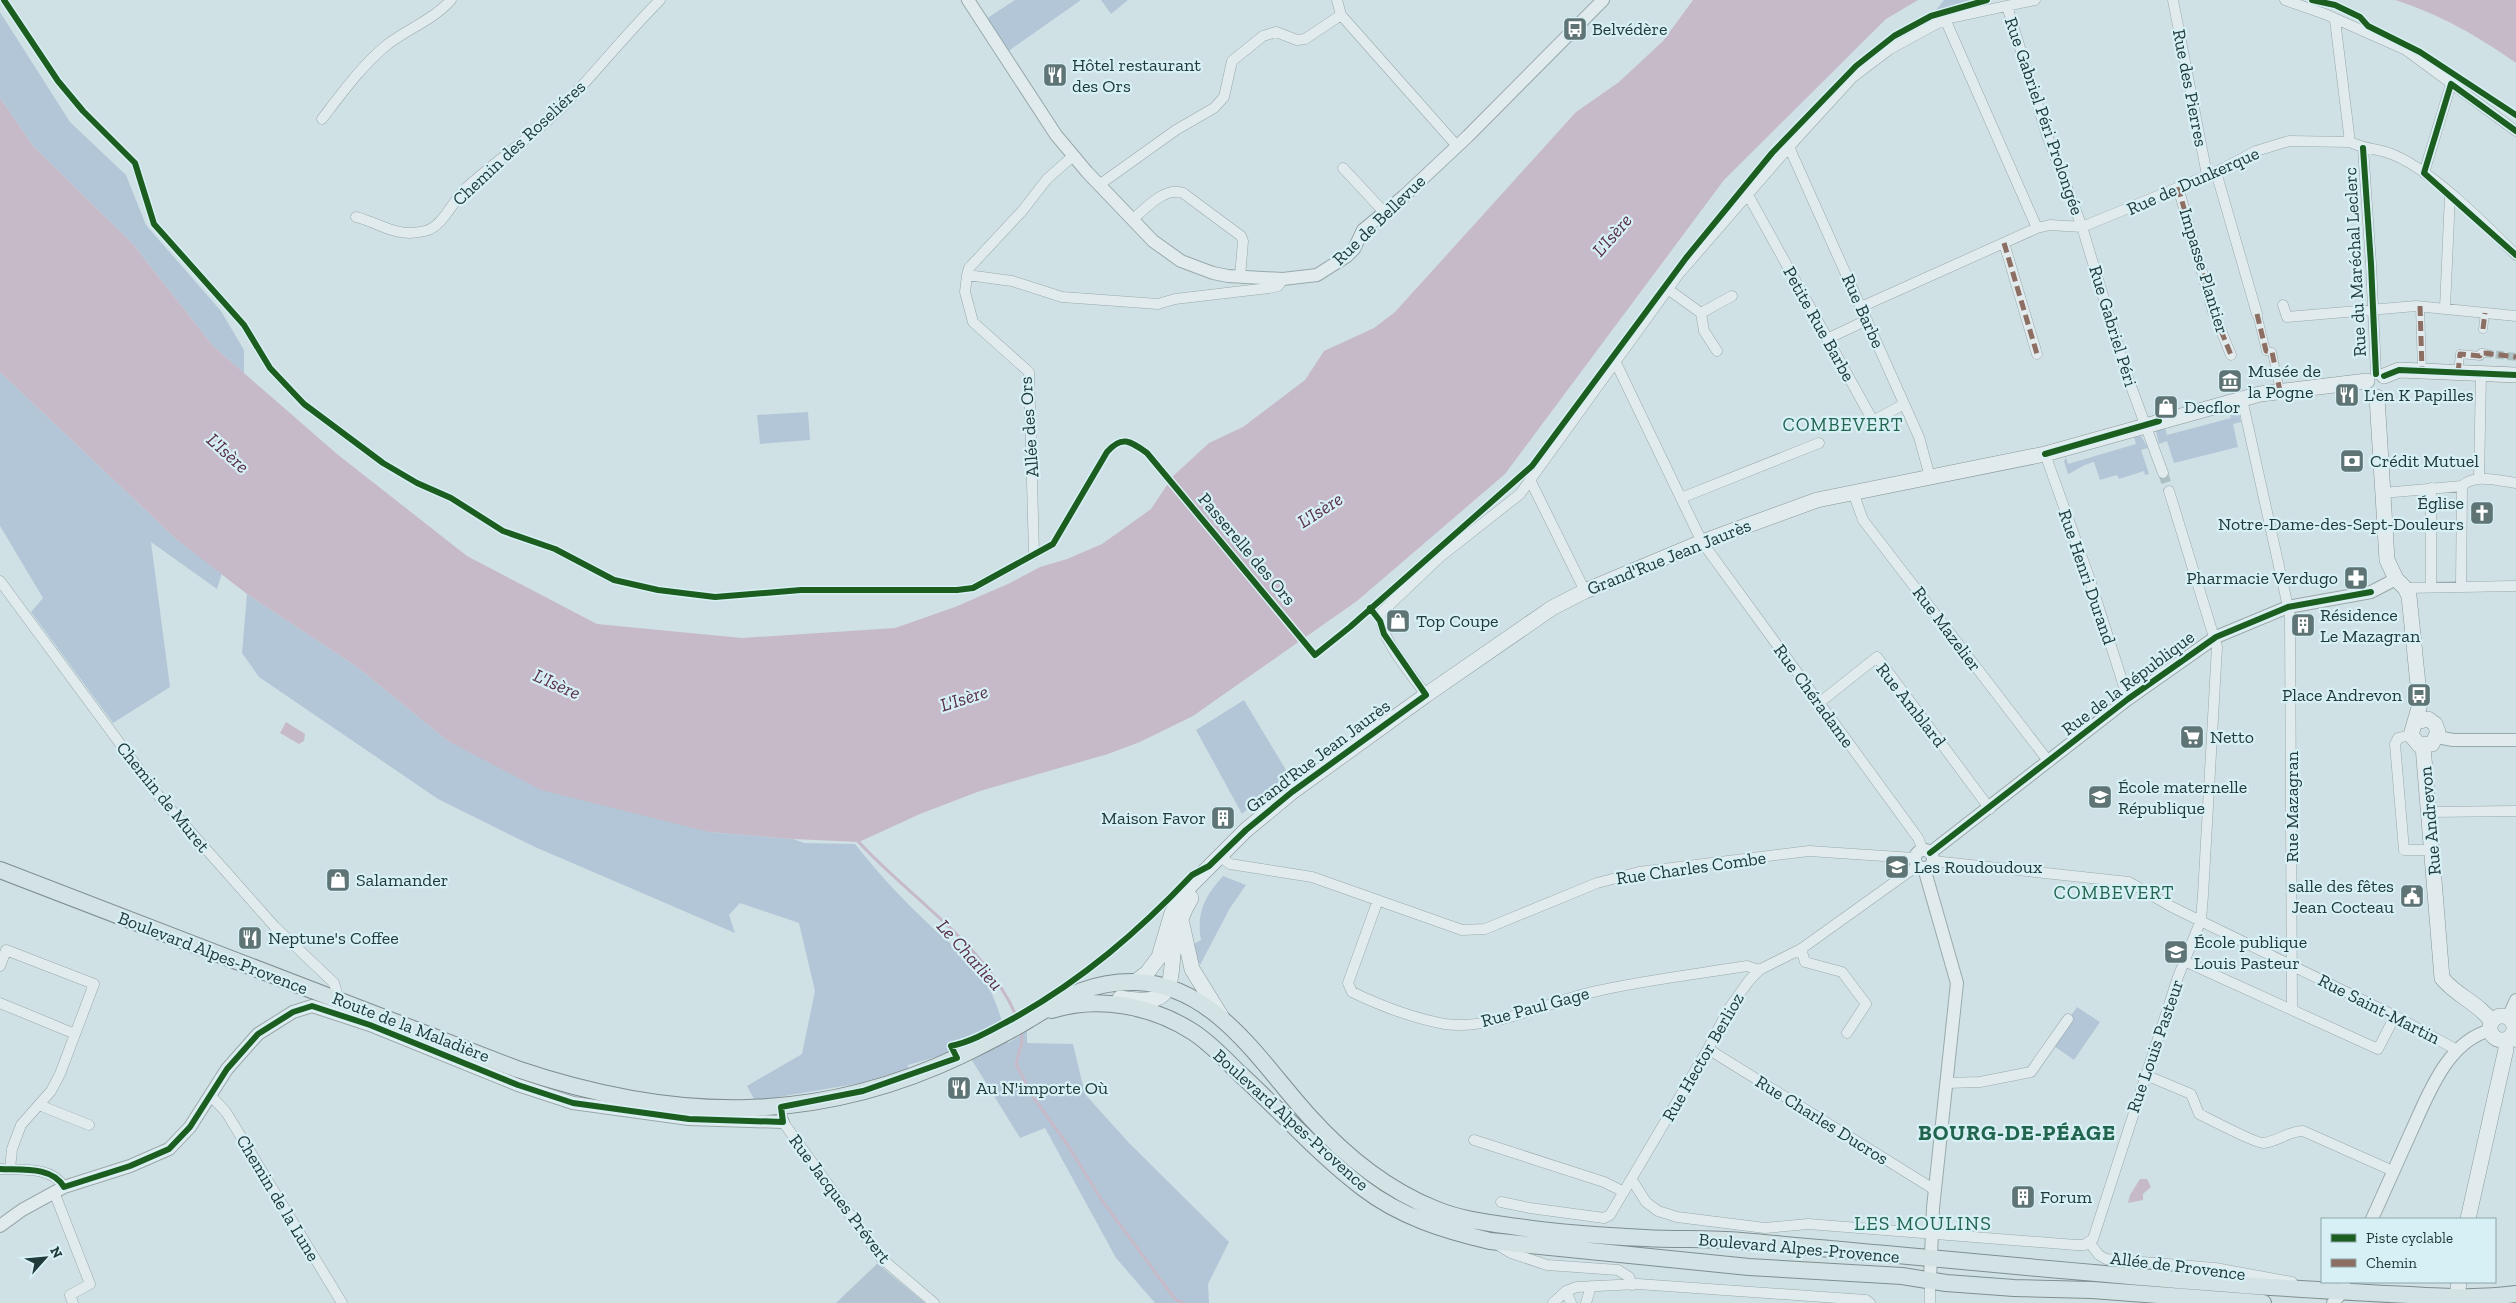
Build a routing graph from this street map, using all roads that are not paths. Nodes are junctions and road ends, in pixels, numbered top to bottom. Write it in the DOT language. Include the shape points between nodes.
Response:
graph roads {
  1 [pos="451,0"];
  2 [pos="660,0"];
  3 [pos="968,0"];
  4 [pos="1337,0"];
  5 [pos="1603,0"];
  6 [pos="2035,0"];
  7 [pos="2173,0"];
  8 [pos="2285,0"];
  9 [pos="2007,6"];
  10 [pos="1340,14"];
  11 [pos="1945,19"];
  12 [pos="2335,20"];
  13 [pos="2451,84"];
  14 [pos="322,120"];
  15 [pos="2516,131"];
  16 [pos="2350,142"];
  17 [pos="1457,146"];
  18 [pos="1789,147"];
  19 [pos="2363,148"];
  20 [pos="1073,156"];
  21 [pos="1343,168"];
  22 [pos="2424,173"];
  23 [pos="2212,174"];
  24 [pos="1099,185"];
  25 [pos="2178,187"];
  26 [pos="2450,195"];
  27 [pos="1748,196"];
  28 [pos="1384,212"];
  29 [pos="356,218"];
  30 [pos="1132,220"];
  31 [pos="2082,227"];
  32 [pos="2037,228"];
  33 [pos="2004,243"];
  34 [pos="2516,255"];
  35 [pos="967,275"];
  36 [pos="1240,277"];
  37 [pos="1283,279"];
  38 [pos="1669,290"];
  39 [pos="1732,296"];
  40 [pos="2283,305"];
  41 [pos="2420,306"];
  42 [pos="1861,307"];
  43 [pos="2444,308"];
  44 [pos="2373,310"];
  45 [pos="1702,313"];
  46 [pos="2485,313"];
  47 [pos="2256,314"];
  48 [pos="2516,316"];
  49 [pos="1867,320"];
  50 [pos="2483,329"];
  51 [pos="1828,339"];
  52 [pos="1717,351"];
  53 [pos="2037,354"];
  54 [pos="2230,354"];
  55 [pos="2484,354"];
  56 [pos="1616,363"];
  57 [pos="2422,370"];
  58 [pos="2458,372"];
  59 [pos="2481,374"];
  60 [pos="2516,375"];
  61 [pos="2376,377"];
  62 [pos="2280,391"];
  63 [pos="2242,399"];
  64 [pos="1904,404"];
  65 [pos="2146,424"];
  66 [pos="1819,443"];
  67 [pos="2045,454"];
  68 [pos="2163,473"];
  69 [pos="1930,477"];
  70 [pos="2479,479"];
  71 [pos="1530,480"];
  72 [pos="2516,483"];
  73 [pos="2462,486"];
  74 [pos="2431,488"];
  75 [pos="2169,491"];
  76 [pos="1853,492"];
  77 [pos="2383,493"];
  78 [pos="1681,498"];
  79 [pos="1702,542"];
  80 [pos="1034,554"];
  81 [pos="0,581"];
  82 [pos="2401,584"];
  83 [pos="2461,586"];
  84 [pos="2516,586"];
  85 [pos="2431,587"];
  86 [pos="1585,591"];
  87 [pos="2288,607"];
  88 [pos="2216,637"];
  89 [pos="1426,695"];
  90 [pos="2128,700"];
  91 [pos="1819,703"];
  92 [pos="2418,725"];
  93 [pos="2438,737"];
  94 [pos="2516,740"];
  95 [pos="2423,746"];
  96 [pos="2049,762"];
  97 [pos="1990,809"];
  98 [pos="2516,810"];
  99 [pos="2430,812"];
  100 [pos="2432,850"];
  101 [pos="1923,859"];
  102 [pos="1214,861"];
  103 [pos="0,870"];
  104 [pos="1378,900"];
  105 [pos="1182,920"];
  106 [pos="2201,920"];
  107 [pos="1801,949"];
  108 [pos="2184,961"];
  109 [pos="2292,965"];
  110 [pos="0,966"];
  111 [pos="1759,970"];
  112 [pos="1135,982"];
  113 [pos="1168,988"];
  114 [pos="335,1000"];
  115 [pos="2516,1000"];
  116 [pos="0,1004"];
  117 [pos="1096,1004"];
  118 [pos="2292,1008"];
  119 [pos="2394,1016"];
  120 [pos="2508,1018"];
  121 [pos="1029,1019"];
  122 [pos="2068,1019"];
  123 [pos="1225,1021"];
  124 [pos="2491,1026"];
  125 [pos="1847,1033"];
  126 [pos="75,1034"];
  127 [pos="2511,1039"];
  128 [pos="1708,1049"];
  129 [pos="2457,1050"];
  130 [pos="2148,1076"];
  131 [pos="1946,1083"];
  132 [pos="211,1096"];
  133 [pos="39,1105"];
  134 [pos="782,1115"];
  135 [pos="89,1125"];
  136 [pos="1474,1140"];
  137 [pos="5,1169"];
  138 [pos="2393,1171"];
  139 [pos="1632,1180"];
  140 [pos="59,1189"];
  141 [pos="1935,1190"];
  142 [pos="1624,1192"];
  143 [pos="1501,1202"];
  144 [pos="2372,1218"];
  145 [pos="2468,1218"];
  146 [pos="0,1226"];
  147 [pos="1932,1234"];
  148 [pos="1490,1241"];
  149 [pos="2089,1242"];
  150 [pos="1931,1259"];
  151 [pos="1930,1280"];
  152 [pos="1635,1284"];
  153 [pos="1591,1286"];
  154 [pos="1566,1291"];
  155 [pos="2336,1292"];
  156 [pos="2458,1294"];
  157 [pos="2516,1294"];
  158 [pos="73,1303"];
  159 [pos="342,1303"];
  160 [pos="934,1303"];
  161 [pos="1552,1303"];
  162 [pos="1571,1303"];
  163 [pos="1586,1303"];
  164 [pos="1870,1303"];
  165 [pos="1930,1303"];
  166 [pos="2257,1303"];
  167 [pos="2262,1303"];
  1 -- 14 [label="street" via="389,44 344,89"];
  2 -- 29 [label="street, Chemin des Roseliéres" via="567,102 525,141 467,187 436,225 424,231 401,234"];
  3 -- 20 [label="street, Rue de Bellevue"];
  4 -- 10 [label="street"];
  5 -- 17 [label="street, Rue de Bellevue"];
  6 -- 9 [label="street"];
  7 -- 23 [label="street, Rue des Pierres"];
  8 -- 12 [label="street"];
  9 -- 11 [label="street"];
  9 -- 31 [label="street, Rue Gabriel Péri Prolongée" via="2047,135"];
  10 -- 17 [label="street"];
  10 -- 24 [label="street" via="1305,39 1297,40 1276,32 1263,36 1232,61 1224,97 1214,108 1176,130"];
  11 -- 18 [label="street" via="1871,62 1853,77"];
  11 -- 32 [label="street"];
  12 -- 13 [label="street" via="2411,53"];
  12 -- 16 [label="street, Rue du Maréchal Leclerc"];
  13 -- 15 [label="street"];
  13 -- 22 [label="street"];
  16 -- 19 [label="street, Rue du Maréchal Leclerc"];
  16 -- 23 [label="street, Rue de Dunkerque" via="2289,141 2256,151"];
  17 -- 28 [label="street, Rue de Bellevue"];
  18 -- 27 [label="street"];
  18 -- 42 [label="street, Rue Barbe"];
  19 -- 22 [label="street" via="2394,155"];
  19 -- 44 [label="street, Rue du Maréchal Leclerc"];
  20 -- 24 [label="street, Rue de Bellevue"];
  20 -- 35 [label="street" via="1047,179 969,268"];
  21 -- 28 [label="street"];
  22 -- 26 [label="street"];
  23 -- 25 [label="street, Rue de Dunkerque"];
  23 -- 47 [label="street, Rue des Pierres"];
  24 -- 30 [label="street, Rue de Bellevue"];
  25 -- 31 [label="street, Rue de Dunkerque"];
  25 -- 54 [label="street, Impasse Plantier" via="2213,311"];
  26 -- 34 [label="street"];
  26 -- 43 [label="street"];
  27 -- 38 [label="street" via="1678,275"];
  27 -- 51 [label="street, Petite Rue Barbe"];
  28 -- 37 [label="street, Rue de Bellevue" via="1363,230 1354,249 1339,262 1317,274"];
  30 -- 36 [label="street, Rue de Bellevue" via="1167,253 1182,261 1213,273"];
  30 -- 36 [label="street" via="1166,193 1183,193 1241,236"];
  31 -- 32 [label="street, Rue de Dunkerque" via="2050,225"];
  31 -- 65 [label="street, Rue Gabriel Péri" via="2128,378"];
  32 -- 33 [label="street, Rue de Dunkerque"];
  33 -- 42 [label="street, Rue de Dunkerque"];
  33 -- 53 [label="street"];
  35 -- 37 [label="street" via="1012,281 1062,297 1158,304 1175,299 1269,288 1278,286"];
  35 -- 80 [label="street, Allée des Ors" via="965,292 973,322 1028,372"];
  36 -- 37 [label="street, Rue de Bellevue"];
  38 -- 45 [label="street"];
  38 -- 56 [label="street"];
  39 -- 45 [label="street"];
  40 -- 44 [label="street" via="2287,317"];
  41 -- 43 [label="street"];
  41 -- 44 [label="street"];
  41 -- 57 [label="street"];
  42 -- 49 [label="street, Rue Barbe"];
  43 -- 46 [label="street"];
  44 -- 61 [label="street, Rue du Maréchal Leclerc"];
  45 -- 52 [label="street" via="1704,331"];
  46 -- 48 [label="street"];
  46 -- 50 [label="street"];
  47 -- 62 [label="street" via="2266,351 2272,352"];
  49 -- 51 [label="street"];
  49 -- 64 [label="street, Rue Barbe"];
  51 -- 64 [label="street, Petite Rue Barbe" via="1873,422"];
  55 -- 58 [label="street" via="2460,354"];
  56 -- 71 [label="street"];
  56 -- 78 [label="street, Rue Chéradame"];
  57 -- 58 [label="main road, Grand'Rue Jean Jaurès"];
  57 -- 61 [label="main road, Grand'Rue Jean Jaurès" via="2399,370"];
  58 -- 59 [label="main road, Grand'Rue Jean Jaurès"];
  59 -- 60 [label="main road, Grand'Rue Jean Jaurès"];
  59 -- 70 [label="street"];
  61 -- 62 [label="main road, Grand'Rue Jean Jaurès"];
  61 -- 77 [label="main road" via="2388,380 2386,393 2377,397"];
  62 -- 63 [label="main road, Grand'Rue Jean Jaurès"];
  63 -- 65 [label="main road, Grand'Rue Jean Jaurès" via="2233,406 2188,419 2161,426"];
  63 -- 87 [label="street, Rue Mazagran"];
  64 -- 69 [label="street, Rue Barbe" via="1919,437"];
  65 -- 67 [label="main road, Grand'Rue Jean Jaurès"];
  65 -- 68 [label="street, Rue Gabriel Péri"];
  66 -- 78 [label="street"];
  67 -- 69 [label="main road, Grand'Rue Jean Jaurès"];
  67 -- 90 [label="street, Rue Henri Durand" via="2089,576"];
  69 -- 76 [label="main road, Grand'Rue Jean Jaurès"];
  70 -- 72 [label="street"];
  70 -- 73 [label="street" via="2472,479"];
  71 -- 86 [label="street"];
  71 -- 89 [label="street" via="1520,494 1440,557 1381,613 1384,634"];
  73 -- 74 [label="street"];
  73 -- 83 [label="street"];
  74 -- 77 [label="street"];
  74 -- 85 [label="street"];
  75 -- 88 [label="street, Rue Louis Pasteur"];
  76 -- 79 [label="main road, Grand'Rue Jean Jaurès" via="1782,511"];
  76 -- 96 [label="street, Rue Mazelier" via="1863,520"];
  77 -- 82 [label="main road" via="2387,560"];
  78 -- 79 [label="street, Rue Chéradame"];
  79 -- 86 [label="main road, Grand'Rue Jean Jaurès"];
  79 -- 91 [label="street, Rue Chéradame"];
  81 -- 114 [label="street, Chemin de Muret" via="158,795 275,927 334,983"];
  82 -- 85 [label="street"];
  82 -- 87 [label="street, Rue de la République"];
  82 -- 92 [label="main road" via="2409,596 2420,704"];
  83 -- 84 [label="street"];
  83 -- 85 [label="street"];
  86 -- 89 [label="main road, Grand'Rue Jean Jaurès" via="1552,608"];
  87 -- 88 [label="street, Rue de la République"];
  87 -- 109 [label="street, Rue Mazagran"];
  88 -- 90 [label="street, Rue de la République"];
  88 -- 106 [label="street, Rue Louis Pasteur"];
  89 -- 102 [label="main road, Grand'Rue Jean Jaurès" via="1292,792"];
  90 -- 96 [label="street, Rue de la République"];
  91 -- 97 [label="street, Rue Amblard" via="1877,658"];
  91 -- 101 [label="street, Rue Chéradame" via="1918,838"];
  92 -- 93 [label="main road" via="2437,728"];
  92 -- 95 [label="main road" via="2415,743"];
  92 -- 100 [label="street" via="2398,738 2395,744 2404,850"];
  93 -- 94 [label="street"];
  93 -- 95 [label="main road" via="2432,744"];
  95 -- 99 [label="main road, Rue Andrevon"];
  96 -- 97 [label="street, Rue de la République"];
  97 -- 101 [label="street, Rue de la République"];
  98 -- 99 [label="street"];
  99 -- 100 [label="main road, Rue Andrevon"];
  100 -- 124 [label="main road, Rue Andrevon" via="2442,978 2456,992 2486,1012"];
  101 -- 104 [label="street, Rue Charles Combe" via="1809,851 1639,872 1597,883 1485,930 1462,930"];
  101 -- 106 [label="street, Rue Saint-Martin" via="2129,882"];
  101 -- 107 [label="street, Rue Hector Berlioz"];
  101 -- 131 [label="street" via="1957,983"];
  102 -- 104 [label="street, Rue Charles Combe" via="1312,877"];
  102 -- 105 [label="main road" via="1188,902"];
  102 -- 112 [label="main road" via="1188,888 1172,913 1154,964"];
  103 -- 114 [label="main road, Boulevard Alpes-Provence"];
  104 -- 111 [label="street, Rue Paul Gage" via="1348,984 1352,992 1386,1008 1446,1024 1494,1020 1598,991 1747,966"];
  105 -- 113 [label="main road" via="1175,943 1172,981"];
  105 -- 123 [label="main road" via="1192,969"];
  106 -- 108 [label="street, Rue Louis Pasteur"];
  106 -- 109 [label="street, Rue Saint-Martin"];
  107 -- 111 [label="street, Rue Hector Berlioz"];
  107 -- 125 [label="street" via="1805,962 1842,972 1866,1004"];
  108 -- 118 [label="street"];
  108 -- 130 [label="street, Rue Louis Pasteur"];
  109 -- 118 [label="street, Rue Mazagran"];
  109 -- 119 [label="street, Rue Saint-Martin"];
  110 -- 126 [label="street" via="6,950 94,984"];
  111 -- 128 [label="street, Rue Hector Berlioz" via="1728,1010"];
  112 -- 113 [label="main road, Boulevard Alpes-Provence"];
  112 -- 121 [label="main road, Boulevard Alpes-Provence" via="1081,989"];
  113 -- 117 [label="main road" via="1150,1000 1116,997"];
  113 -- 123 [label="main road, Boulevard Alpes-Provence" via="1194,999"];
  114 -- 134 [label="main road, Boulevard Alpes-Provence" via="517,1069 582,1089 692,1108"];
  115 -- 120 [label="street"];
  116 -- 126 [label="street"];
  117 -- 121 [label="main road, Boulevard Alpes-Provence" via="1054,1009"];
  117 -- 148 [label="main road, Boulevard Alpes-Provence" via="1145,1010 1194,1033 1335,1165 1364,1188 1422,1222"];
  118 -- 119 [label="street" via="2378,1048"];
  119 -- 129 [label="street, Rue Saint-Martin"];
  120 -- 124 [label="main road" via="2497,1017"];
  120 -- 127 [label="main road" via="2514,1026"];
  121 -- 134 [label="main road, Boulevard Alpes-Provence" via="957,1058 890,1083"];
  122 -- 131 [label="street" via="2031,1072 1980,1082"];
  123 -- 150 [label="main road, Boulevard Alpes-Provence" via="1309,1116 1356,1162 1381,1181 1439,1211 1469,1220 1539,1230 1643,1238 1729,1240"];
  124 -- 127 [label="main road" via="2494,1037"];
  124 -- 129 [label="street"];
  126 -- 133 [label="street" via="60,1074"];
  127 -- 145 [label="main road" via="2506,1049"];
  128 -- 139 [label="street, Rue Hector Berlioz"];
  128 -- 141 [label="street, Rue Charles Ducros"];
  129 -- 138 [label="street" via="2430,1087"];
  130 -- 138 [label="street" via="2191,1094 2199,1114 2261,1143 2292,1131 2303,1131"];
  130 -- 149 [label="street, Rue Louis Pasteur" via="2134,1109 2096,1235"];
  131 -- 141 [label="street"];
  132 -- 134 [label="street, Route de la Maladière" via="227,1069 258,1034 293,1012 312,1006 370,1025 518,1085 574,1102 689,1120"];
  132 -- 140 [label="street, Route de la Maladière" via="170,1149"];
  132 -- 159 [label="street, Chemin de la Lune" via="226,1112"];
  133 -- 135 [label="street"];
  133 -- 137 [label="street" via="20,1125"];
  134 -- 160 [label="street, Rue Jacques Prévert" via="880,1258"];
  136 -- 142 [label="street" via="1604,1182"];
  137 -- 140 [label="street" via="38,1170 60,1180"];
  138 -- 144 [label="street"];
  139 -- 142 [label="street, Rue Hector Berlioz"];
  139 -- 147 [label="street, Allée de Provence" via="1646,1202 1658,1211 1677,1217 1765,1228 1808,1224"];
  140 -- 146 [label="street, Route de la Maladière"];
  140 -- 158 [label="street" via="90,1284 70,1295"];
  141 -- 147 [label="street"];
  142 -- 143 [label="street, Rue Hector Berlioz" via="1610,1215 1604,1218"];
  147 -- 149 [label="street, Allée de Provence" via="2076,1245"];
  147 -- 150 [label="street"];
  148 -- 151 [label="main road, Boulevard Alpes-Provence" via="1749,1267"];
  148 -- 152 [label="street" via="1511,1253 1547,1265 1618,1270"];
  149 -- 155 [label="street, Allée de Provence" via="2106,1259 2215,1268"];
  150 -- 151 [label="street"];
  150 -- 155 [label="main road, Boulevard Alpes-Provence"];
  151 -- 165 [label="street"];
  151 -- 166 [label="main road, Boulevard Alpes-Provence"];
  152 -- 153 [label="street"];
  152 -- 164 [label="street" via="1866,1300"];
  153 -- 154 [label="street"];
  153 -- 163 [label="street"];
  154 -- 161 [label="street"];
  154 -- 162 [label="street"];
  155 -- 156 [label="main road, Boulevard Alpes-Provence"];
  156 -- 157 [label="main road, Boulevard Alpes-Provence"];
  166 -- 167 [label="main road, Boulevard Alpes-Provence"];
}
